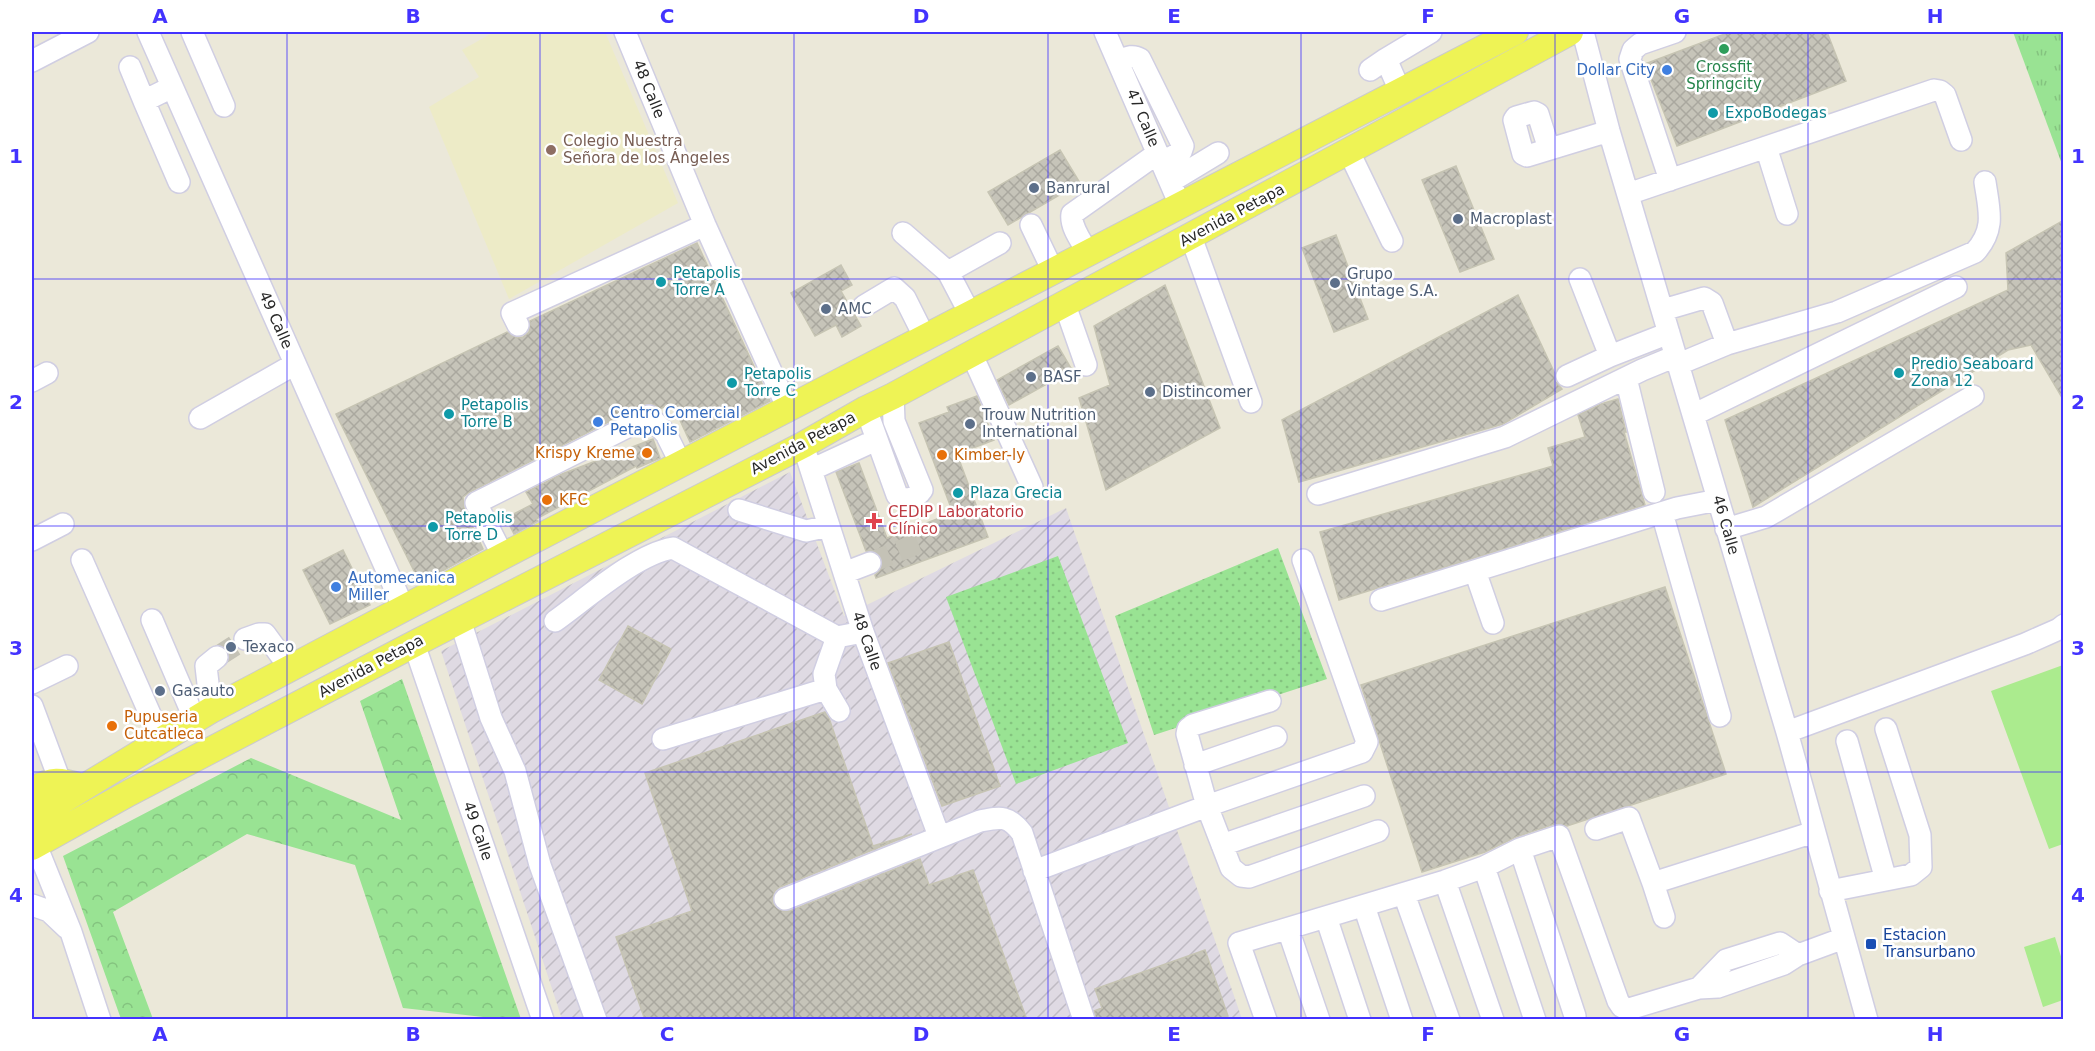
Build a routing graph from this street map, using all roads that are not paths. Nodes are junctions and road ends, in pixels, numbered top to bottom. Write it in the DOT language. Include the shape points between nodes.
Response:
graph roads {
  1 [pos="88,32"];
  2 [pos="148,32"];
  3 [pos="192,32"];
  4 [pos="625,32"];
  5 [pos="1105,32"];
  6 [pos="1431,32"];
  7 [pos="1515,32"];
  8 [pos="1570,32"];
  9 [pos="1583,32"];
  10 [pos="1675,32"];
  11 [pos="32,61"];
  12 [pos="130,67"];
  13 [pos="172,87"];
  14 [pos="1400,91"];
  15 [pos="144,101"];
  16 [pos="224,106"];
  17 [pos="1609,131"];
  18 [pos="1961,140"];
  19 [pos="1766,147"];
  20 [pos="1549,149"];
  21 [pos="1349,152"];
  22 [pos="1218,153"];
  23 [pos="1160,157"];
  24 [pos="1670,180"];
  25 [pos="179,182"];
  26 [pos="1985,182"];
  27 [pos="1175,193"];
  28 [pos="1628,194"];
  29 [pos="1787,214"];
  30 [pos="705,225"];
  31 [pos="1031,225"];
  32 [pos="903,233"];
  33 [pos="1191,237"];
  34 [pos="1392,241"];
  35 [pos="1000,243"];
  36 [pos="1088,253"];
  37 [pos="1053,271"];
  38 [pos="948,272"];
  39 [pos="1580,279"];
  40 [pos="1956,286"];
  41 [pos="1065,305"];
  42 [pos="864,306"];
  43 [pos="1663,310"];
  44 [pos="970,314"];
  45 [pos="518,326"];
  46 [pos="1669,333"];
  47 [pos="925,338"];
  48 [pos="1727,344"];
  49 [pos="972,355"];
  50 [pos="1610,356"];
  51 [pos="1677,360"];
  52 [pos="295,364"];
  53 [pos="1086,365"];
  54 [pos="1567,376"];
  55 [pos="1626,378"];
  56 [pos="893,396"];
  57 [pos="1973,396"];
  58 [pos="1251,402"];
  59 [pos="788,409"];
  60 [pos="866,409"];
  61 [pos="1694,415"];
  62 [pos="200,418"];
  63 [pos="876,440"];
  64 [pos="803,444"];
  65 [pos="681,464"];
  66 [pos="811,470"];
  67 [pos="1032,487"];
  68 [pos="1654,492"];
  69 [pos="1318,494"];
  70 [pos="1718,500"];
  71 [pos="739,510"];
  72 [pos="1662,513"];
  73 [pos="63,524"];
  74 [pos="829,526"];
  75 [pos="1726,529"];
  76 [pos="32,540"];
  77 [pos="503,556"];
  78 [pos="82,560"];
  79 [pos="1303,560"];
  80 [pos="870,563"];
  81 [pos="1475,571"];
  82 [pos="844,573"];
  83 [pos="1381,600"];
  84 [pos="404,609"];
  85 [pos="152,620"];
  86 [pos="460,620"];
  87 [pos="555,621"];
  88 [pos="1493,623"];
  89 [pos="2064,625"];
  90 [pos="863,632"];
  91 [pos="837,637"];
  92 [pos="245,639"];
  93 [pos="414,644"];
  94 [pos="217,657"];
  95 [pos="67,666"];
  96 [pos="290,668"];
  97 [pos="32,683"];
  98 [pos="826,689"];
  99 [pos="1269,701"];
  100 [pos="32,706"];
  101 [pos="839,711"];
  102 [pos="203,715"];
  103 [pos="1720,716"];
  104 [pos="1886,729"];
  105 [pos="1787,732"];
  106 [pos="1275,737"];
  107 [pos="162,739"];
  108 [pos="663,739"];
  109 [pos="1847,741"];
  110 [pos="1196,765"];
  111 [pos="71,784"];
  112 [pos="32,790"];
  113 [pos="1364,796"];
  114 [pos="1207,806"];
  115 [pos="32,808"];
  116 [pos="32,819"];
  117 [pos="1596,829"];
  118 [pos="1378,831"];
  119 [pos="1814,832"];
  120 [pos="939,836"];
  121 [pos="1222,845"];
  122 [pos="1520,849"];
  123 [pos="34,857"];
  124 [pos="1484,867"];
  125 [pos="1034,871"];
  126 [pos="1886,880"];
  127 [pos="1445,881"];
  128 [pos="1653,883"];
  129 [pos="1830,891"];
  130 [pos="1404,894"];
  131 [pos="784,899"];
  132 [pos="32,905"];
  133 [pos="1364,906"];
  134 [pos="1326,917"];
  135 [pos="1664,917"];
  136 [pos="1288,929"];
  137 [pos="71,932"];
  138 [pos="1844,938"];
  139 [pos="1625,1014"];
  140 [pos="1575,1016"];
  141 [pos="100,1020"];
  142 [pos="543,1020"];
  143 [pos="596,1020"];
  144 [pos="1084,1020"];
  145 [pos="1266,1020"];
  146 [pos="1319,1020"];
  147 [pos="1360,1020"];
  148 [pos="1402,1020"];
  149 [pos="1449,1020"];
  150 [pos="1493,1020"];
  151 [pos="1535,1020"];
  152 [pos="1868,1020"];
  1 -- 11 [label="street"];
  2 -- 13 [label="street, 49 Calle"];
  3 -- 16 [label="street"];
  4 -- 30 [label="street, 48 Calle"];
  5 -- 23 [label="street, 47 Calle"];
  6 -- 14 [label="street" via="1378,64"];
  7 -- 14 [label="main road"];
  8 -- 21 [label="main road, Avenida Petapa"];
  9 -- 17 [label="street, 46 Calle"];
  10 -- 24 [label="street" via="1640,44 1632,50 1630,59"];
  12 -- 15 [label="street"];
  13 -- 15 [label="street"];
  13 -- 52 [label="street, 49 Calle"];
  14 -- 27 [label="main road"];
  15 -- 25 [label="street"];
  17 -- 20 [label="street"];
  17 -- 28 [label="street, 46 Calle"];
  18 -- 19 [label="street" via="1945,95 1934,90"];
  19 -- 24 [label="street"];
  19 -- 29 [label="street"];
  21 -- 33 [label="main road, Avenida Petapa"];
  21 -- 34 [label="street"];
  22 -- 27 [label="street"];
  23 -- 27 [label="street, 47 Calle"];
  23 -- 36 [label="street" via="1072,214 1074,228"];
  24 -- 28 [label="street"];
  26 -- 48 [label="street" via="1988,233 1975,252 1837,312"];
  27 -- 36 [label="main road"];
  28 -- 43 [label="street, 46 Calle"];
  30 -- 45 [label="street" via="512,313"];
  30 -- 59 [label="street, 48 Calle"];
  31 -- 37 [label="street"];
  32 -- 38 [label="street"];
  33 -- 41 [label="main road, Avenida Petapa"];
  33 -- 58 [label="street"];
  35 -- 38 [label="street"];
  36 -- 37 [label="main road"];
  37 -- 44 [label="main road"];
  38 -- 44 [label="street"];
  39 -- 50 [label="street"];
  40 -- 61 [label="street"];
  41 -- 49 [label="main road, Avenida Petapa"];
  41 -- 53 [label="street"];
  42 -- 47 [label="street" via="894,288 905,298"];
  43 -- 46 [label="street, 46 Calle"];
  43 -- 48 [label="street" via="1704,297 1709,299"];
  44 -- 47 [label="main road"];
  46 -- 50 [label="street"];
  46 -- 51 [label="street, 46 Calle"];
  47 -- 59 [label="main road"];
  48 -- 51 [label="street"];
  49 -- 56 [label="main road, Avenida Petapa"];
  49 -- 67 [label="street"];
  50 -- 54 [label="street"];
  51 -- 55 [label="street"];
  51 -- 61 [label="street, 46 Calle"];
  52 -- 62 [label="street"];
  52 -- 84 [label="street, 49 Calle"];
  55 -- 68 [label="street"];
  55 -- 69 [label="street" via="1505,437"];
  56 -- 60 [label="main road, Avenida Petapa"];
  56 -- 63 [label="street" via="894,421 921,484 919,494 907,500 897,495"];
  57 -- 75 [label="street" via="1766,517"];
  59 -- 64 [label="main road"];
  59 -- 65 [label="main road"];
  60 -- 63 [label="street"];
  60 -- 64 [label="main road, Avenida Petapa"];
  61 -- 70 [label="street, 46 Calle"];
  63 -- 66 [label="street"];
  64 -- 66 [label="street, 48 Calle"];
  64 -- 86 [label="main road, Avenida Petapa"];
  65 -- 77 [label="main road"];
  65 -- 77 [label="street" via="666,434 649,416 476,503"];
  66 -- 74 [label="street, 48 Calle"];
  70 -- 72 [label="street"];
  70 -- 75 [label="street, 46 Calle"];
  71 -- 74 [label="street" via="806,531"];
  72 -- 81 [label="street"];
  72 -- 103 [label="street"];
  73 -- 76 [label="street"];
  74 -- 82 [label="street, 48 Calle"];
  75 -- 105 [label="street, 46 Calle"];
  77 -- 84 [label="main road"];
  78 -- 107 [label="street"];
  79 -- 114 [label="street" via="1366,746 1352,756"];
  80 -- 82 [label="street"];
  81 -- 83 [label="street"];
  81 -- 88 [label="street"];
  82 -- 90 [label="street, 48 Calle"];
  84 -- 96 [label="main road"];
  85 -- 102 [label="street" via="182,695"];
  86 -- 93 [label="main road, Avenida Petapa"];
  86 -- 143 [label="street" via="491,718 515,771 540,865"];
  87 -- 91 [label="street" via="609,579 673,548"];
  89 -- 105 [label="street" via="2025,644"];
  90 -- 91 [label="street"];
  90 -- 120 [label="street, 48 Calle"];
  91 -- 98 [label="street" via="824,674"];
  92 -- 96 [label="street" via="265,634"];
  93 -- 123 [label="main road, Avenida Petapa" via="64,828 57,840"];
  93 -- 142 [label="street, 49 Calle"];
  94 -- 102 [label="street" via="206,666"];
  95 -- 97 [label="street"];
  96 -- 102 [label="main road"];
  98 -- 101 [label="street"];
  98 -- 108 [label="street"];
  99 -- 110 [label="street" via="1188,729"];
  100 -- 111 [label="street"];
  102 -- 107 [label="main road"];
  104 -- 126 [label="street" via="1920,835 1921,867 1911,875"];
  105 -- 119 [label="street, 46 Calle"];
  106 -- 110 [label="street"];
  107 -- 111 [label="main road"];
  109 -- 126 [label="street"];
  110 -- 114 [label="street"];
  111 -- 112 [label="main road" via="49,781"];
  111 -- 115 [label="main road"];
  111 -- 116 [label="main road"];
  113 -- 121 [label="street"];
  114 -- 121 [label="street"];
  114 -- 125 [label="street"];
  117 -- 128 [label="street" via="1629,818"];
  118 -- 121 [label="street" via="1250,877 1235,873"];
  119 -- 128 [label="street"];
  119 -- 129 [label="street, 46 Calle"];
  120 -- 125 [label="street" via="980,821 1000,818 1013,822 1022,833"];
  120 -- 131 [label="street"];
  122 -- 124 [label="street"];
  122 -- 139 [label="street" via="1558,836"];
  122 -- 140 [label="street"];
  123 -- 137 [label="street"];
  124 -- 127 [label="street"];
  124 -- 151 [label="street"];
  125 -- 144 [label="street"];
  126 -- 129 [label="street"];
  127 -- 130 [label="street"];
  127 -- 150 [label="street"];
  128 -- 135 [label="street"];
  129 -- 138 [label="street, 46 Calle"];
  130 -- 133 [label="street"];
  130 -- 149 [label="street"];
  132 -- 137 [label="street" via="49,911"];
  133 -- 134 [label="street"];
  133 -- 148 [label="street"];
  134 -- 136 [label="street"];
  134 -- 147 [label="street"];
  136 -- 145 [label="street" via="1239,943"];
  136 -- 146 [label="street"];
  137 -- 141 [label="street"];
  138 -- 139 [label="street" via="1798,955 1780,943 1726,960 1699,988"];
  138 -- 152 [label="street, 46 Calle"];
}
